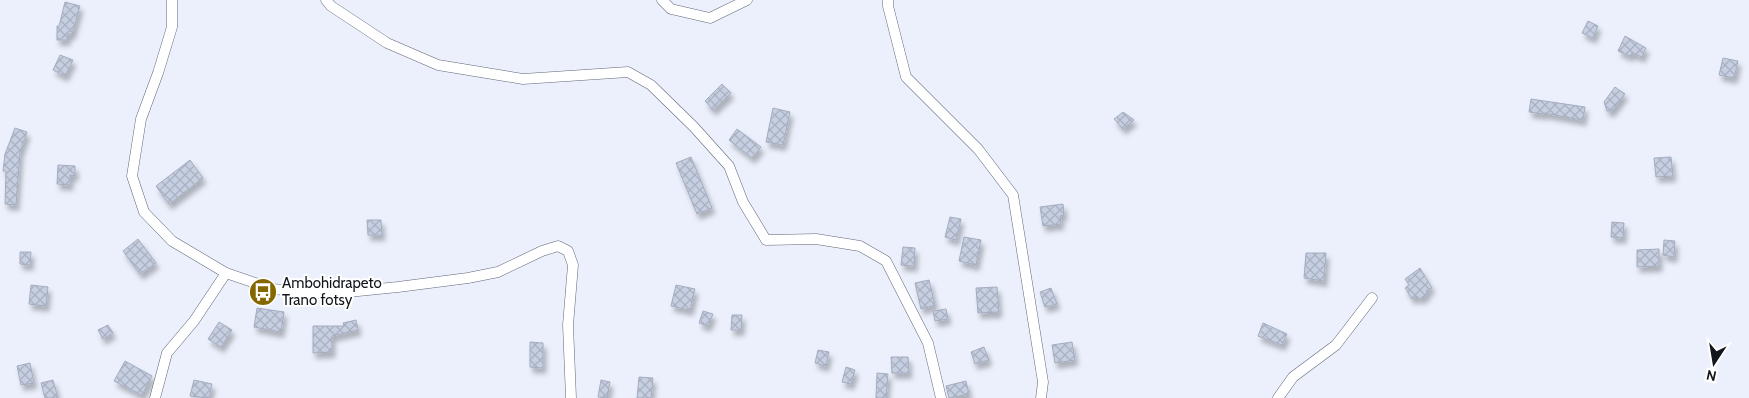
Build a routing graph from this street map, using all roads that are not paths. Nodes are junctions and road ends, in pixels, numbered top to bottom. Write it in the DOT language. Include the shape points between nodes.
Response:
graph roads {
  1 [pos="172,0"];
  2 [pos="326,0"];
  3 [pos="662,0"];
  4 [pos="747,0"];
  5 [pos="888,0"];
  6 [pos="226,273"];
  7 [pos="1372,298"];
  8 [pos="155,398"];
  9 [pos="571,398"];
  10 [pos="941,398"];
  11 [pos="1041,398"];
  12 [pos="1278,398"];
  1 -- 6 [label="street" via="172,27 142,119 132,176 144,212 172,241"];
  2 -- 10 [label="street" via="387,43 438,65 523,79 628,72 650,85 728,166 742,202 766,240 816,239 851,244 886,261 928,343"];
  3 -- 4 [label="street" via="671,9 710,18"];
  5 -- 11 [label="street" via="906,78 978,149 1013,194 1043,382"];
  6 -- 8 [label="street" via="194,321 167,353"];
  6 -- 9 [label="street" via="273,289 328,294 398,288 498,272 558,246 568,251 573,265 568,325"];
  7 -- 12 [label="street" via="1336,345 1293,377"];
}
